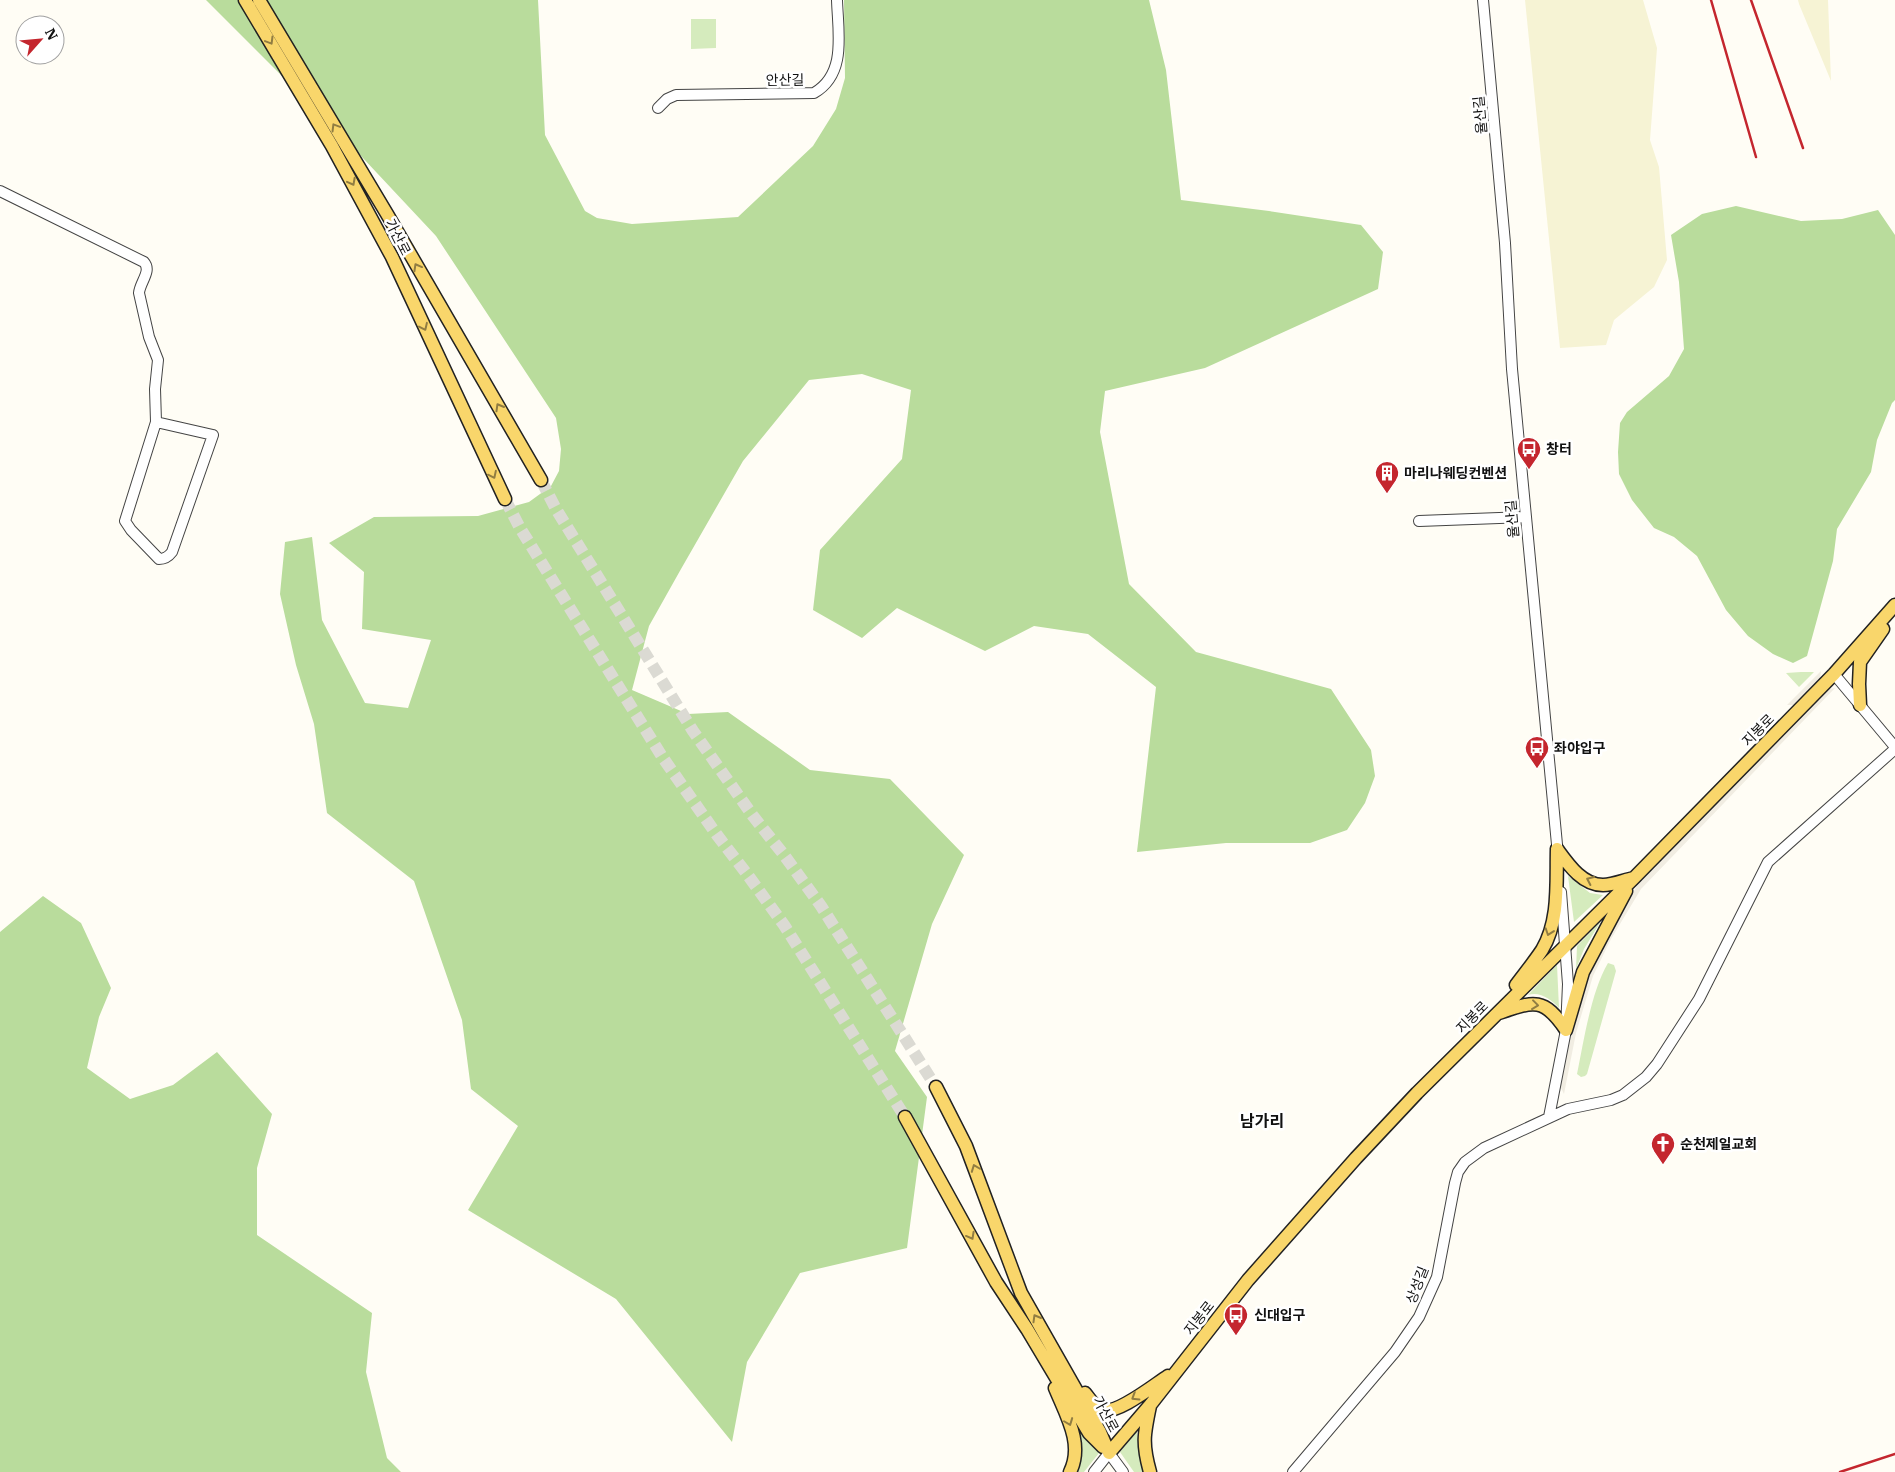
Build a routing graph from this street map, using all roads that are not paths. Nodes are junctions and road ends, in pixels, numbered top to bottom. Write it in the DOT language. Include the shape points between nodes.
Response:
graph roads {
  1 [pos="245,0"];
  2 [pos="259,0"];
  3 [pos="837,0"];
  4 [pos="1483,0"];
  5 [pos="658,108"];
  6 [pos="0,191"];
  7 [pos="156,422"];
  8 [pos="541,480"];
  9 [pos="504,499"];
  10 [pos="1526,517"];
  11 [pos="1419,521"];
  12 [pos="1895,606"];
  13 [pos="1834,674"];
  14 [pos="1860,705"];
  15 [pos="1895,748"];
  16 [pos="1557,849"];
  17 [pos="1634,878"];
  18 [pos="1565,945"];
  19 [pos="1494,1015"];
  20 [pos="1566,1030"];
  21 [pos="936,1087"];
  22 [pos="905,1117"];
  23 [pos="1549,1117"];
  24 [pos="1042,1342"];
  25 [pos="1177,1371"];
  26 [pos="1151,1404"];
  27 [pos="1109,1453"];
  28 [pos="1070,1472"];
  29 [pos="1094,1472"];
  30 [pos="1123,1472"];
  31 [pos="1150,1472"];
  32 [pos="1293,1472"];
  1 -- 9 [label="main road, 가산로, one-way" via="332,146 392,257"];
  8 -- 2 [label="main road, 가산로, one-way"];
  3 -- 5 [label="street, 안산길" via="835,71 824,88 814,93 676,94"];
  4 -- 10 [label="street, 율산길"];
  6 -- 7 [label="street" via="146,264 147,272 139,292 158,360 154,389"];
  7 -- 7 [label="street" via="125,522 162,559 172,552 213,435"];
  10 -- 11 [label="street"];
  10 -- 16 [label="street, 율산길"];
  12 -- 13 [label="main road, 지봉로"];
  12 -- 14 [label="main road" via="1860,662"];
  13 -- 14 [label="street"];
  13 -- 17 [label="main road, 지봉로"];
  14 -- 15 [label="street"];
  15 -- 23 [label="street, 상성길" via="1768,862 1699,999 1646,1077 1611,1100 1568,1109"];
  17 -- 16 [label="main road, one-way" via="1594,884 1571,868"];
  16 -- 18 [label="street, 율산길"];
  16 -- 19 [label="main road, one-way" via="1556,904 1548,936"];
  17 -- 18 [label="main road, 지봉로"];
  17 -- 20 [label="main road" via="1583,972"];
  18 -- 19 [label="main road, 지봉로"];
  18 -- 20 [label="street, 율산길" via="1568,984"];
  19 -- 20 [label="main road, one-way" via="1532,1003 1550,1009"];
  19 -- 25 [label="main road, 지봉로" via="1417,1093 1248,1280"];
  20 -- 23 [label="street, 율산길"];
  24 -- 21 [label="main road, 가산로, one-way" via="966,1146"];
  22 -- 24 [label="main road, 가산로, one-way" via="996,1282"];
  23 -- 32 [label="street, 상성길" via="1484,1148 1465,1162 1455,1183 1437,1277 1420,1317 1395,1352"];
  25 -- 24 [label="main road, one-way" via="1123,1405 1109,1411 1099,1409"];
  24 -- 27 [label="main road, 가산로" via="1089,1433"];
  24 -- 28 [label="main road, one-way" via="1074,1437"];
  25 -- 26 [label="main road, 지봉로"];
  26 -- 27 [label="main road, 지봉로"];
  26 -- 31 [label="main road" via="1144,1433"];
  27 -- 29 [label="street, 지봉로"];
  27 -- 30 [label="street"];
}
